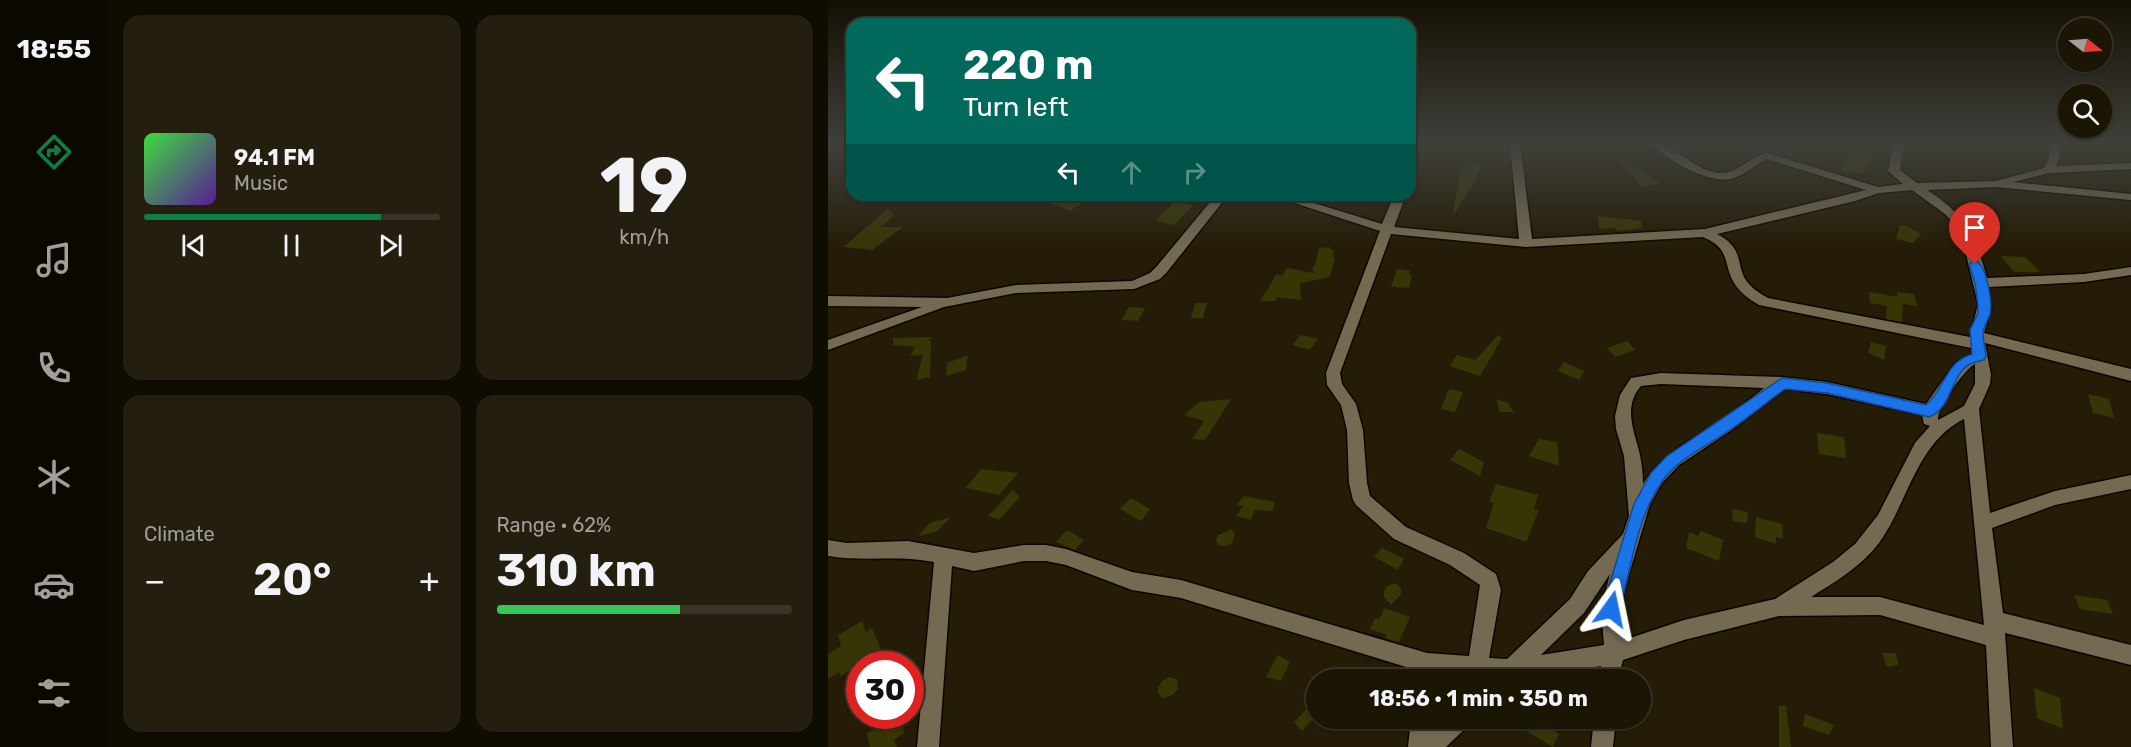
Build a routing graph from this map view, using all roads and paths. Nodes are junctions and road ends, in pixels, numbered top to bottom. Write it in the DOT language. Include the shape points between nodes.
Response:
graph roads {
  1 [pos="1519,178"];
  2 [pos="1838,178"];
  3 [pos="1902,178"];
  4 [pos="2010,178"];
  5 [pos="1996,184"];
  6 [pos="1912,187"];
  7 [pos="1877,190"];
  8 [pos="2131,197"];
  9 [pos="1217,201"];
  10 [pos="1295,201"];
  11 [pos="1398,201"];
  12 [pos="1388,230"];
  13 [pos="1705,233"];
  14 [pos="1526,243"];
  15 [pos="2131,271"];
  16 [pos="1981,283"];
  17 [pos="828,301"];
  18 [pos="947,303"];
  19 [pos="828,345"];
  20 [pos="1978,345"];
  21 [pos="2131,375"];
  22 [pos="1782,383"];
  23 [pos="1971,409"];
  24 [pos="1929,411"];
  25 [pos="1932,432"];
  26 [pos="2131,482"];
  27 [pos="1983,522"];
  28 [pos="1634,528"];
  29 [pos="828,548"];
  30 [pos="944,558"];
  31 [pos="1779,607"];
  32 [pos="1995,629"];
  33 [pos="1615,653"];
  34 [pos="2131,655"];
  35 [pos="1478,667"];
  36 [pos="1420,669"];
  37 [pos="1452,669"];
  38 [pos="1485,669"];
  39 [pos="1512,669"];
  40 [pos="1536,669"];
  41 [pos="1610,669"];
  42 [pos="1421,729"];
  43 [pos="1449,729"];
  44 [pos="1604,729"];
  45 [pos="928,747"];
  46 [pos="1419,747"];
  47 [pos="1430,747"];
  48 [pos="1602,747"];
  49 [pos="2002,747"];
  1 -- 14 [label="street"];
  2 -- 7 [label="street"];
  3 -- 6 [label="street"];
  4 -- 5 [label="street"];
  5 -- 6 [label="street"];
  5 -- 8 [label="street"];
  6 -- 7 [label="street"];
  6 -- 16 [label="street" via="1945,206 1957,219 1965,231"];
  7 -- 13 [label="street"];
  9 -- 18 [label="street" via="1162,269 1134,285 1007,290"];
  10 -- 12 [label="street"];
  11 -- 12 [label="street"];
  12 -- 14 [label="street"];
  12 -- 35 [label="street" via="1346,333 1333,373 1335,385 1348,404 1355,430 1362,500 1400,533 1457,559 1489,580 1491,590"];
  13 -- 14 [label="street"];
  13 -- 20 [label="street" via="1725,244 1740,285 1764,302"];
  15 -- 16 [label="street" via="2084,278"];
  16 -- 20 [label="street" via="1984,313"];
  17 -- 18 [label="street"];
  18 -- 19 [label="street"];
  20 -- 21 [label="street"];
  20 -- 23 [label="street" via="1984,379"];
  20 -- 24 [label="street"];
  22 -- 24 [label="street" via="1827,388"];
  22 -- 28 [label="street" via="1672,460 1656,478"];
  22 -- 28 [label="street" via="1670,377 1637,381 1628,395 1623,420 1632,457"];
  23 -- 25 [label="street"];
  23 -- 27 [label="street"];
  24 -- 25 [label="street"];
  25 -- 31 [label="street" via="1918,450 1884,523 1869,542 1852,558"];
  26 -- 27 [label="street" via="2055,498"];
  27 -- 32 [label="street"];
  28 -- 33 [label="street" via="1611,609"];
  28 -- 39 [label="street" via="1577,606"];
  29 -- 30 [label="street" via="908,549"];
  30 -- 36 [label="street" via="974,562 1024,554 1066,557 1132,581 1181,589"];
  30 -- 45 [label="street"];
  31 -- 32 [label="street" via="1880,606"];
  31 -- 33 [label="street" via="1684,630"];
  32 -- 34 [label="street"];
  32 -- 49 [label="street"];
  33 -- 40 [label="street"];
  33 -- 41 [label="street"];
  35 -- 37 [label="street"];
  35 -- 38 [label="street"];
  42 -- 46 [label="street"];
  43 -- 47 [label="street"];
  44 -- 48 [label="street"];
}
